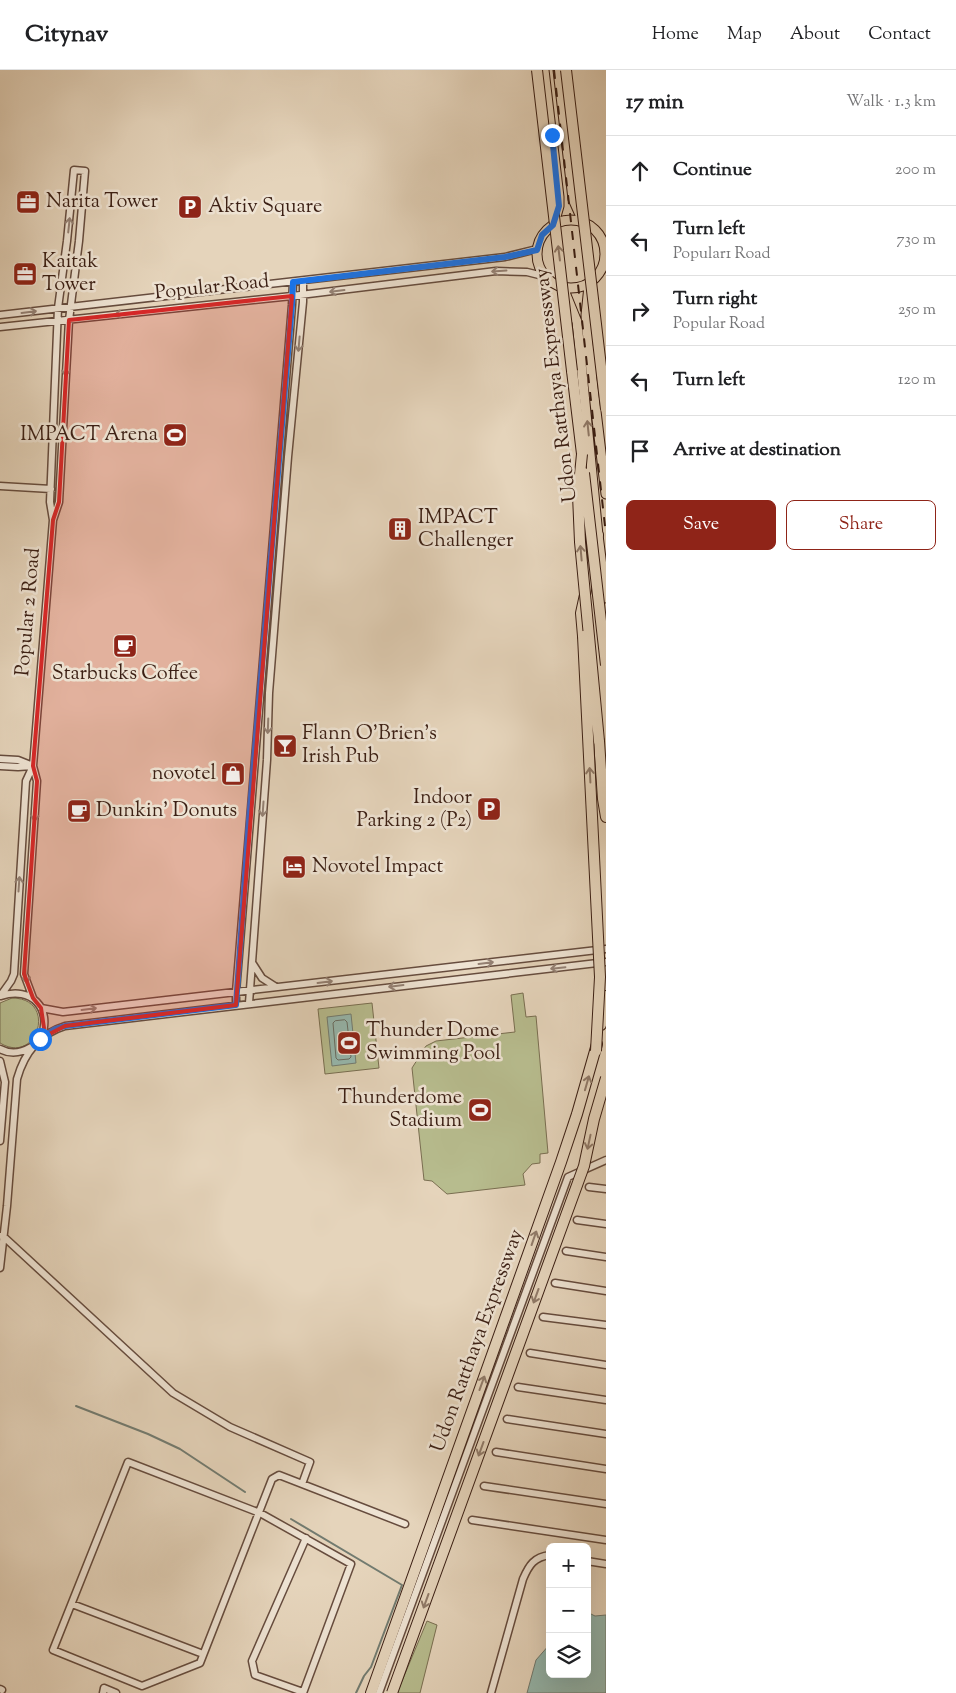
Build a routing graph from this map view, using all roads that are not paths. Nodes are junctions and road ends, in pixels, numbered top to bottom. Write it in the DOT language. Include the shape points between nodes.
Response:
graph roads {
  1 [pos="537,70"];
  2 [pos="544,70"];
  3 [pos="558,70"];
  4 [pos="566,70"];
  5 [pos="583,222"];
  6 [pos="553,225"];
  7 [pos="67,241"];
  8 [pos="79,241"];
  9 [pos="605,243"];
  10 [pos="537,250"];
  11 [pos="605,260"];
  12 [pos="547,278"];
  13 [pos="303,281"];
  14 [pos="293,282"];
  15 [pos="589,283"];
  16 [pos="562,287"];
  17 [pos="303,295"];
  18 [pos="292,296"];
  19 [pos="70,307"];
  20 [pos="58,308"];
  21 [pos="0,315"];
  22 [pos="68,320"];
  23 [pos="57,321"];
  24 [pos="0,327"];
  25 [pos="589,353"];
  26 [pos="606,383"];
  27 [pos="606,409"];
  28 [pos="53,418"];
  29 [pos="63,418"];
  30 [pos="582,454"];
  31 [pos="0,486"];
  32 [pos="51,490"];
  33 [pos="606,494"];
  34 [pos="53,520"];
  35 [pos="598,535"];
  36 [pos="606,598"];
  37 [pos="606,665"];
  38 [pos="0,759"];
  39 [pos="0,766"];
  40 [pos="33,766"];
  41 [pos="606,817"];
  42 [pos="606,948"];
  43 [pos="252,962"];
  44 [pos="606,962"];
  45 [pos="276,987"];
  46 [pos="250,990"];
  47 [pos="236,992"];
  48 [pos="1,996"];
  49 [pos="606,996"];
  50 [pos="33,998"];
  51 [pos="249,1003"];
  52 [pos="236,1005"];
  53 [pos="41,1008"];
  54 [pos="40,1039"];
  55 [pos="32,1047"];
  56 [pos="0,1049"];
  57 [pos="596,1051"];
  58 [pos="0,1060"];
  59 [pos="606,1078"];
  60 [pos="11,1138"];
  61 [pos="0,1139"];
  62 [pos="606,1160"];
  63 [pos="589,1187"];
  64 [pos="606,1189"];
  65 [pos="577,1220"];
  66 [pos="606,1224"];
  67 [pos="2,1236"];
  68 [pos="566,1251"];
  69 [pos="606,1257"];
  70 [pos="0,1268"];
  71 [pos="555,1283"];
  72 [pos="606,1291"];
  73 [pos="543,1317"];
  74 [pos="606,1325"];
  75 [pos="530,1353"];
  76 [pos="606,1365"];
  77 [pos="518,1388"];
  78 [pos="606,1400"];
  79 [pos="507,1419"];
  80 [pos="606,1434"];
  81 [pos="496,1452"];
  82 [pos="606,1469"];
  83 [pos="302,1484"];
  84 [pos="484,1486"];
  85 [pos="606,1504"];
  86 [pos="260,1513"];
  87 [pos="472,1520"];
  88 [pos="405,1524"];
  89 [pos="306,1538"];
  90 [pos="606,1540"];
  91 [pos="546,1556"];
  92 [pos="591,1561"];
  93 [pos="606,1564"];
  94 [pos="72,1604"];
  95 [pos="203,1654"];
  96 [pos="103,1693"];
  97 [pos="116,1693"];
  98 [pos="303,1693"];
  99 [pos="372,1693"];
  100 [pos="379,1693"];
  101 [pos="392,1693"];
  102 [pos="491,1693"];
  30 -- 1 [label="highway, Udon Ratthaya Expressway, one-way, bridge"];
  2 -- 6 [label="main road" via="559,197 558,214"];
  3 -- 5 [label="main road" via="573,199"];
  4 -- 27 [label="highway, bridge"];
  5 -- 6 [label="main road" via="568,220"];
  5 -- 9 [label="main road" via="592,227"];
  6 -- 10 [label="main road" via="542,235"];
  7 -- 8 [label="street"];
  7 -- 8 [label="street, Popular 2 Road, one-way" via="74,170 85,171"];
  7 -- 20 [label="street, Popular 2 Road"];
  8 -- 19 [label="street, Popular 2 Road"];
  9 -- 11 [label="main road"];
  10 -- 12 [label="main road" via="541,269"];
  10 -- 13 [label="street, Popular Road" via="505,257"];
  11 -- 15 [label="main road"];
  12 -- 16 [label="main road"];
  12 -- 17 [label="street, Popular Road, one-way" via="527,272 496,271"];
  13 -- 14 [label="street, Popular Road"];
  13 -- 17 [label="street"];
  14 -- 18 [label="street"];
  14 -- 19 [label="street, Popular Road"];
  15 -- 16 [label="main road" via="576,288"];
  15 -- 25 [label="main road" via="586,315"];
  35 -- 16 [label="main road, one-way" via="577,322"];
  17 -- 18 [label="street, Popular Road"];
  17 -- 43 [label="street, one-way" via="269,693"];
  18 -- 22 [label="street, Popular Road, one-way"];
  18 -- 47 [label="street"];
  19 -- 20 [label="street, Popular Road"];
  19 -- 22 [label="street, Popular 2 Road"];
  21 -- 20 [label="street, one-way"];
  20 -- 23 [label="street, Popular 2 Road"];
  22 -- 23 [label="street, Popular Road"];
  22 -- 29 [label="street, Popular 2 Road, one-way"];
  23 -- 24 [label="street, Popular Road"];
  23 -- 28 [label="street, Popular 2 Road"];
  25 -- 26 [label="highway"];
  25 -- 33 [label="main road"];
  28 -- 29 [label="street"];
  28 -- 32 [label="street, Popular 2 Road"];
  29 -- 34 [label="street, Popular 2 Road" via="59,502"];
  30 -- 37 [label="highway, Udon Ratthaya Expressway, bridge"];
  41 -- 30 [label="highway, one-way, bridge" via="580,542 578,495"];
  31 -- 32 [label="street"];
  32 -- 34 [label="street, Popular 2 Road"];
  34 -- 40 [label="street, Popular 2 Road"];
  35 -- 36 [label="main road"];
  57 -- 35 [label="highway, one-way, bridge" via="600,977 581,613"];
  38 -- 40 [label="street" via="18,760"];
  39 -- 40 [label="street"];
  48 -- 40 [label="street, Popular 2 Road, one-way" via="14,974 26,781"];
  40 -- 50 [label="street, Popular 2 Road, one-way" via="37,781 24,974"];
  45 -- 42 [label="street, one-way"];
  43 -- 45 [label="street" via="256,972"];
  43 -- 46 [label="street"];
  44 -- 51 [label="street, one-way"];
  45 -- 46 [label="street"];
  46 -- 47 [label="street"];
  46 -- 51 [label="street"];
  47 -- 52 [label="street"];
  53 -- 47 [label="street, one-way" via="63,1012"];
  48 -- 50 [label="street" via="12,992"];
  49 -- 57 [label="highway, Udon Ratthaya Expressway, bridge"];
  50 -- 53 [label="street, Popular 2 Road"];
  51 -- 52 [label="street"];
  52 -- 54 [label="street" via="65,1026"];
  53 -- 54 [label="street" via="45,1018"];
  54 -- 55 [label="street"];
  55 -- 56 [label="street" via="13,1053"];
  55 -- 60 [label="street" via="17,1079"];
  99 -- 57 [label="highway, Udon Ratthaya Expressway, one-way" via="578,1114"];
  58 -- 61 [label="street" via="5,1082"];
  59 -- 101 [label="highway, Udon Ratthaya Expressway, one-way, bridge" via="584,1166"];
  60 -- 61 [label="street"];
  60 -- 67 [label="street"];
  62 -- 100 [label="street" via="568,1177"];
  63 -- 64 [label="street"];
  65 -- 66 [label="street"];
  67 -- 70 [label="street"];
  67 -- 83 [label="street" via="173,1393 230,1427 310,1462"];
  68 -- 69 [label="street"];
  71 -- 72 [label="street"];
  73 -- 74 [label="street"];
  75 -- 76 [label="street"];
  77 -- 78 [label="street"];
  79 -- 80 [label="street"];
  81 -- 82 [label="street"];
  83 -- 86 [label="street" via="280,1475 272,1479"];
  83 -- 88 [label="street"];
  84 -- 85 [label="street"];
  86 -- 89 [label="street"];
  86 -- 94 [label="street" via="128,1462"];
  86 -- 95 [label="street"];
  87 -- 90 [label="street"];
  89 -- 98 [label="street" via="351,1564"];
  89 -- 98 [label="street" via="252,1661 256,1675"];
  91 -- 102 [label="street" via="529,1564"];
  92 -- 93 [label="street"];
  94 -- 95 [label="street"];
  94 -- 95 [label="street" via="53,1650 142,1686 200,1663"];
  96 -- 97 [label="street" via="104,1688"];
}
